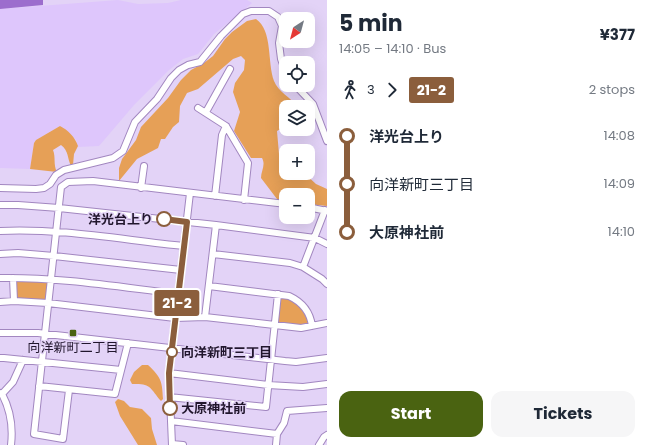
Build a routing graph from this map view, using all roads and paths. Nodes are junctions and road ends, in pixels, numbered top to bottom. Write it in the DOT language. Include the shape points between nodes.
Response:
graph roads {
  1 [pos="281,56"];
  2 [pos="230,69"];
  3 [pos="302,92"];
  4 [pos="198,108"];
  5 [pos="206,112"];
  6 [pos="226,126"];
  7 [pos="327,142"];
  8 [pos="144,166"];
  9 [pos="0,188"];
  10 [pos="141,188"];
  11 [pos="190,194"];
  12 [pos="215,196"];
  13 [pos="244,200"];
  14 [pos="279,203"];
  15 [pos="0,205"];
  16 [pos="60,208"];
  17 [pos="315,209"];
  18 [pos="326,211"];
  19 [pos="187,222"];
  20 [pos="216,225"];
  21 [pos="0,231"];
  22 [pos="56,232"];
  23 [pos="315,238"];
  24 [pos="327,244"];
  25 [pos="184,246"];
  26 [pos="0,254"];
  27 [pos="213,254"];
  28 [pos="54,256"];
  29 [pos="303,267"];
  30 [pos="182,270"];
  31 [pos="0,278"];
  32 [pos="13,278"];
  33 [pos="51,280"];
  34 [pos="327,284"];
  35 [pos="209,286"];
  36 [pos="179,294"];
  37 [pos="278,294"];
  38 [pos="14,301"];
  39 [pos="0,302"];
  40 [pos="48,303"];
  41 [pos="205,317"];
  42 [pos="175,318"];
  43 [pos="327,323"];
  44 [pos="275,326"];
  45 [pos="312,326"];
  46 [pos="0,333"];
  47 [pos="46,334"];
  48 [pos="128,343"];
  49 [pos="172,348"];
  50 [pos="0,358"];
  51 [pos="327,358"];
  52 [pos="23,360"];
  53 [pos="272,360"];
  54 [pos="42,362"];
  55 [pos="121,370"];
  56 [pos="169,373"];
  57 [pos="327,384"];
  58 [pos="268,385"];
  59 [pos="39,386"];
  60 [pos="69,390"];
  61 [pos="1,394"];
  62 [pos="169,397"];
  63 [pos="327,408"];
  64 [pos="172,421"];
  65 [pos="277,434"];
  66 [pos="327,435"];
  67 [pos="172,444"];
  68 [pos="12,445"];
  69 [pos="183,445"];
  70 [pos="276,445"];
  71 [pos="320,445"];
  1 -- 9 [label="street" via="279,43 282,26 278,17 269,11 258,10 243,14 200,62 188,65 171,78 157,99 135,122 126,147 118,156 64,170 44,188"];
  2 -- 5 [label="street"];
  3 -- 7 [label="street" via="313,104"];
  4 -- 5 [label="street"];
  5 -- 6 [label="street"];
  6 -- 12 [label="street" via="222,135"];
  6 -- 13 [label="street" via="248,163"];
  8 -- 10 [label="street"];
  10 -- 11 [label="street"];
  10 -- 16 [label="street" via="93,181 68,182 61,187"];
  11 -- 12 [label="street"];
  11 -- 19 [label="street"];
  12 -- 13 [label="street"];
  13 -- 14 [label="street"];
  15 -- 16 [label="street"];
  16 -- 19 [label="street"];
  16 -- 22 [label="street"];
  17 -- 18 [label="street"];
  18 -- 23 [label="street"];
  19 -- 20 [label="street"];
  19 -- 25 [label="street"];
  20 -- 23 [label="street"];
  20 -- 27 [label="street"];
  21 -- 22 [label="street"];
  22 -- 25 [label="street"];
  22 -- 28 [label="street"];
  23 -- 24 [label="street"];
  23 -- 29 [label="street"];
  25 -- 30 [label="street"];
  26 -- 28 [label="street"];
  27 -- 29 [label="street" via="290,263"];
  27 -- 35 [label="street"];
  28 -- 30 [label="street"];
  28 -- 33 [label="street"];
  29 -- 34 [label="street"];
  30 -- 36 [label="street"];
  31 -- 32 [label="street"];
  32 -- 33 [label="street"];
  32 -- 38 [label="street"];
  33 -- 36 [label="street"];
  33 -- 40 [label="street"];
  35 -- 37 [label="street"];
  35 -- 41 [label="street"];
  36 -- 42 [label="street"];
  37 -- 44 [label="street"];
  37 -- 45 [label="street" via="289,296 305,307"];
  38 -- 39 [label="street"];
  38 -- 40 [label="street"];
  40 -- 42 [label="street"];
  40 -- 47 [label="street"];
  41 -- 42 [label="street"];
  41 -- 44 [label="street"];
  42 -- 49 [label="street"];
  43 -- 45 [label="street"];
  44 -- 45 [label="street"];
  44 -- 53 [label="street"];
  46 -- 47 [label="street"];
  47 -- 48 [label="street"];
  47 -- 54 [label="street"];
  48 -- 49 [label="street"];
  48 -- 55 [label="street"];
  49 -- 53 [label="street"];
  49 -- 56 [label="street"];
  50 -- 52 [label="street"];
  51 -- 53 [label="street" via="296,362"];
  52 -- 54 [label="street"];
  52 -- 61 [label="street" via="13,382"];
  53 -- 58 [label="street"];
  54 -- 55 [label="street"];
  54 -- 59 [label="street"];
  55 -- 60 [label="street" via="115,394"];
  56 -- 58 [label="street"];
  56 -- 62 [label="street"];
  57 -- 58 [label="street" via="303,387"];
  58 -- 62 [label="street" via="266,407"];
  59 -- 60 [label="street"];
  59 -- 60 [label="street" via="34,434 63,439"];
  61 -- 68 [label="street" via="9,410"];
  62 -- 64 [label="street"];
  63 -- 65 [label="street" via="287,411 284,423"];
  64 -- 65 [label="street"];
  64 -- 67 [label="street"];
  65 -- 70 [label="street"];
  66 -- 71 [label="street"];
  67 -- 69 [label="street"];
}
